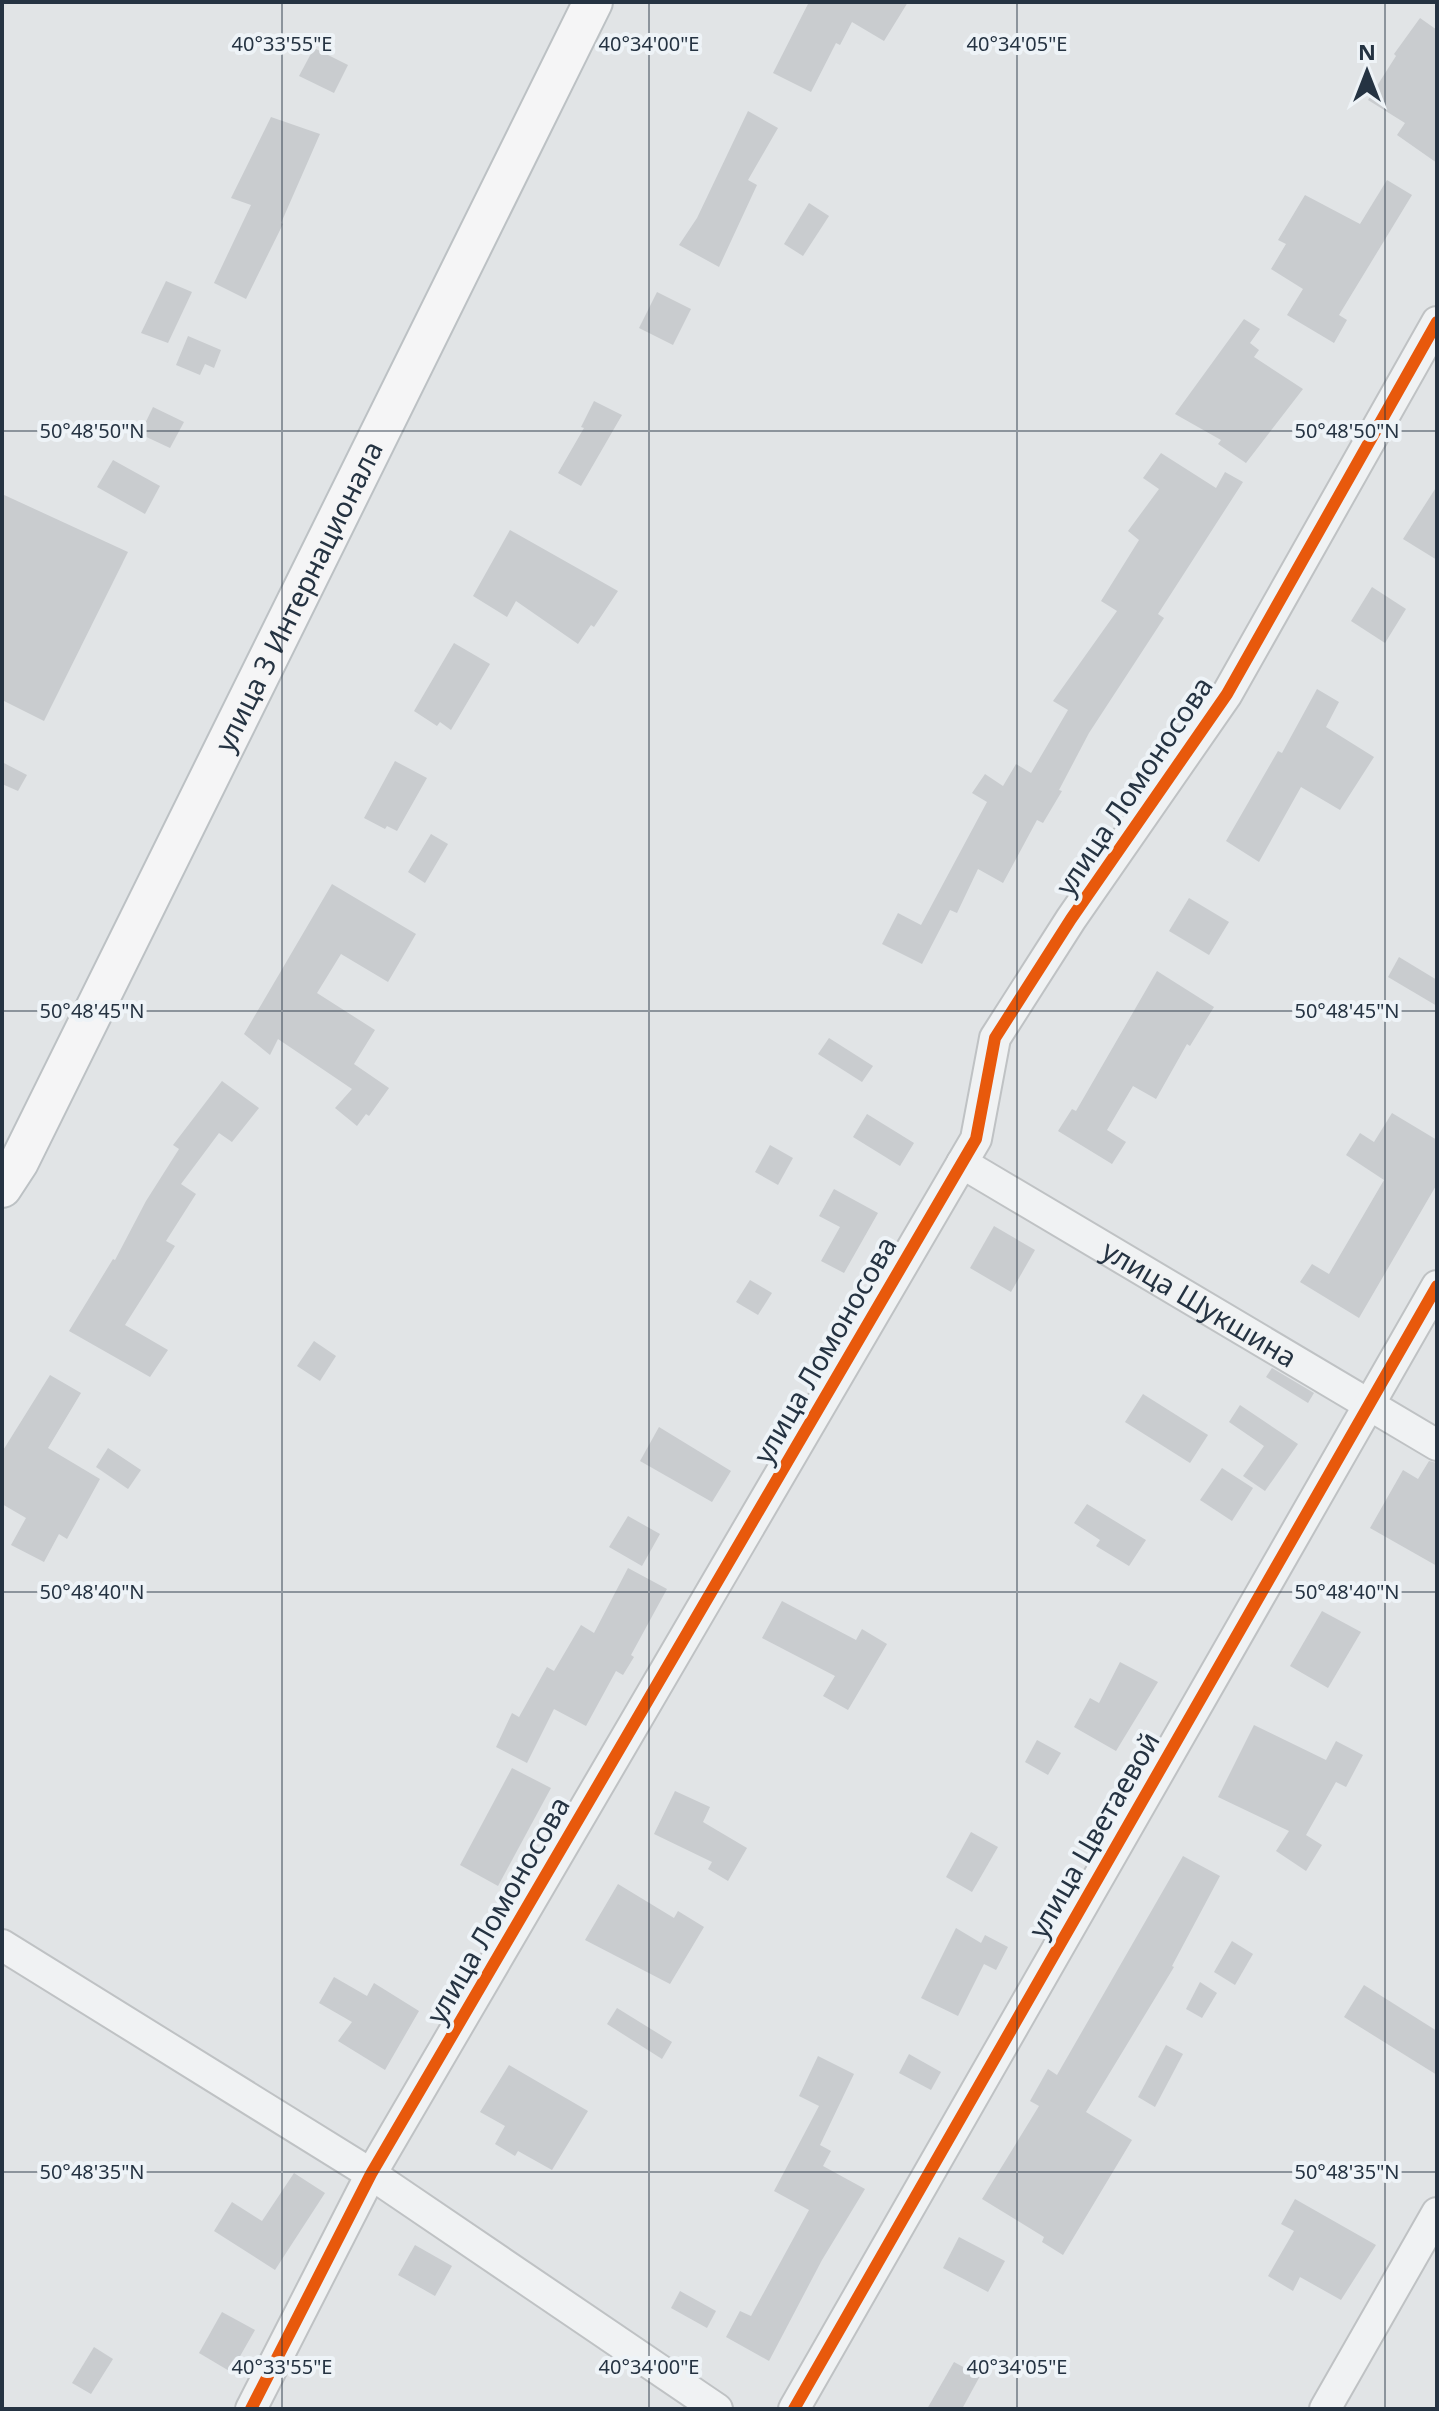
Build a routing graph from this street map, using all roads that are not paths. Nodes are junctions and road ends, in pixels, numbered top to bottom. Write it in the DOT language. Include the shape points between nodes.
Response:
graph roads {
  1 [pos="593,2"];
  2 [pos="1437,322"];
  3 [pos="962,1163"];
  4 [pos="2,1188"];
  5 [pos="1437,1286"];
  6 [pos="1369,1405"];
  7 [pos="1437,1445"];
  8 [pos="2,1945"];
  9 [pos="371,2174"];
  10 [pos="1437,2213"];
  11 [pos="251,2409"];
  12 [pos="717,2409"];
  13 [pos="794,2409"];
  14 [pos="1325,2409"];
  1 -- 4 [label="main road, улица 3 Интернационала"];
  2 -- 3 [label="street, улица Ломоносова" via="1227,694 995,1038 976,1139"];
  3 -- 6 [label="street, улица Шукшина"];
  3 -- 9 [label="street, улица Ломоносова"];
  5 -- 6 [label="street, улица Цветаевой"];
  6 -- 7 [label="street, улица Шукшина"];
  6 -- 13 [label="street, улица Цветаевой"];
  8 -- 9 [label="street"];
  9 -- 11 [label="street, улица Ломоносова"];
  9 -- 12 [label="street"];
  10 -- 14 [label="street"];
}
